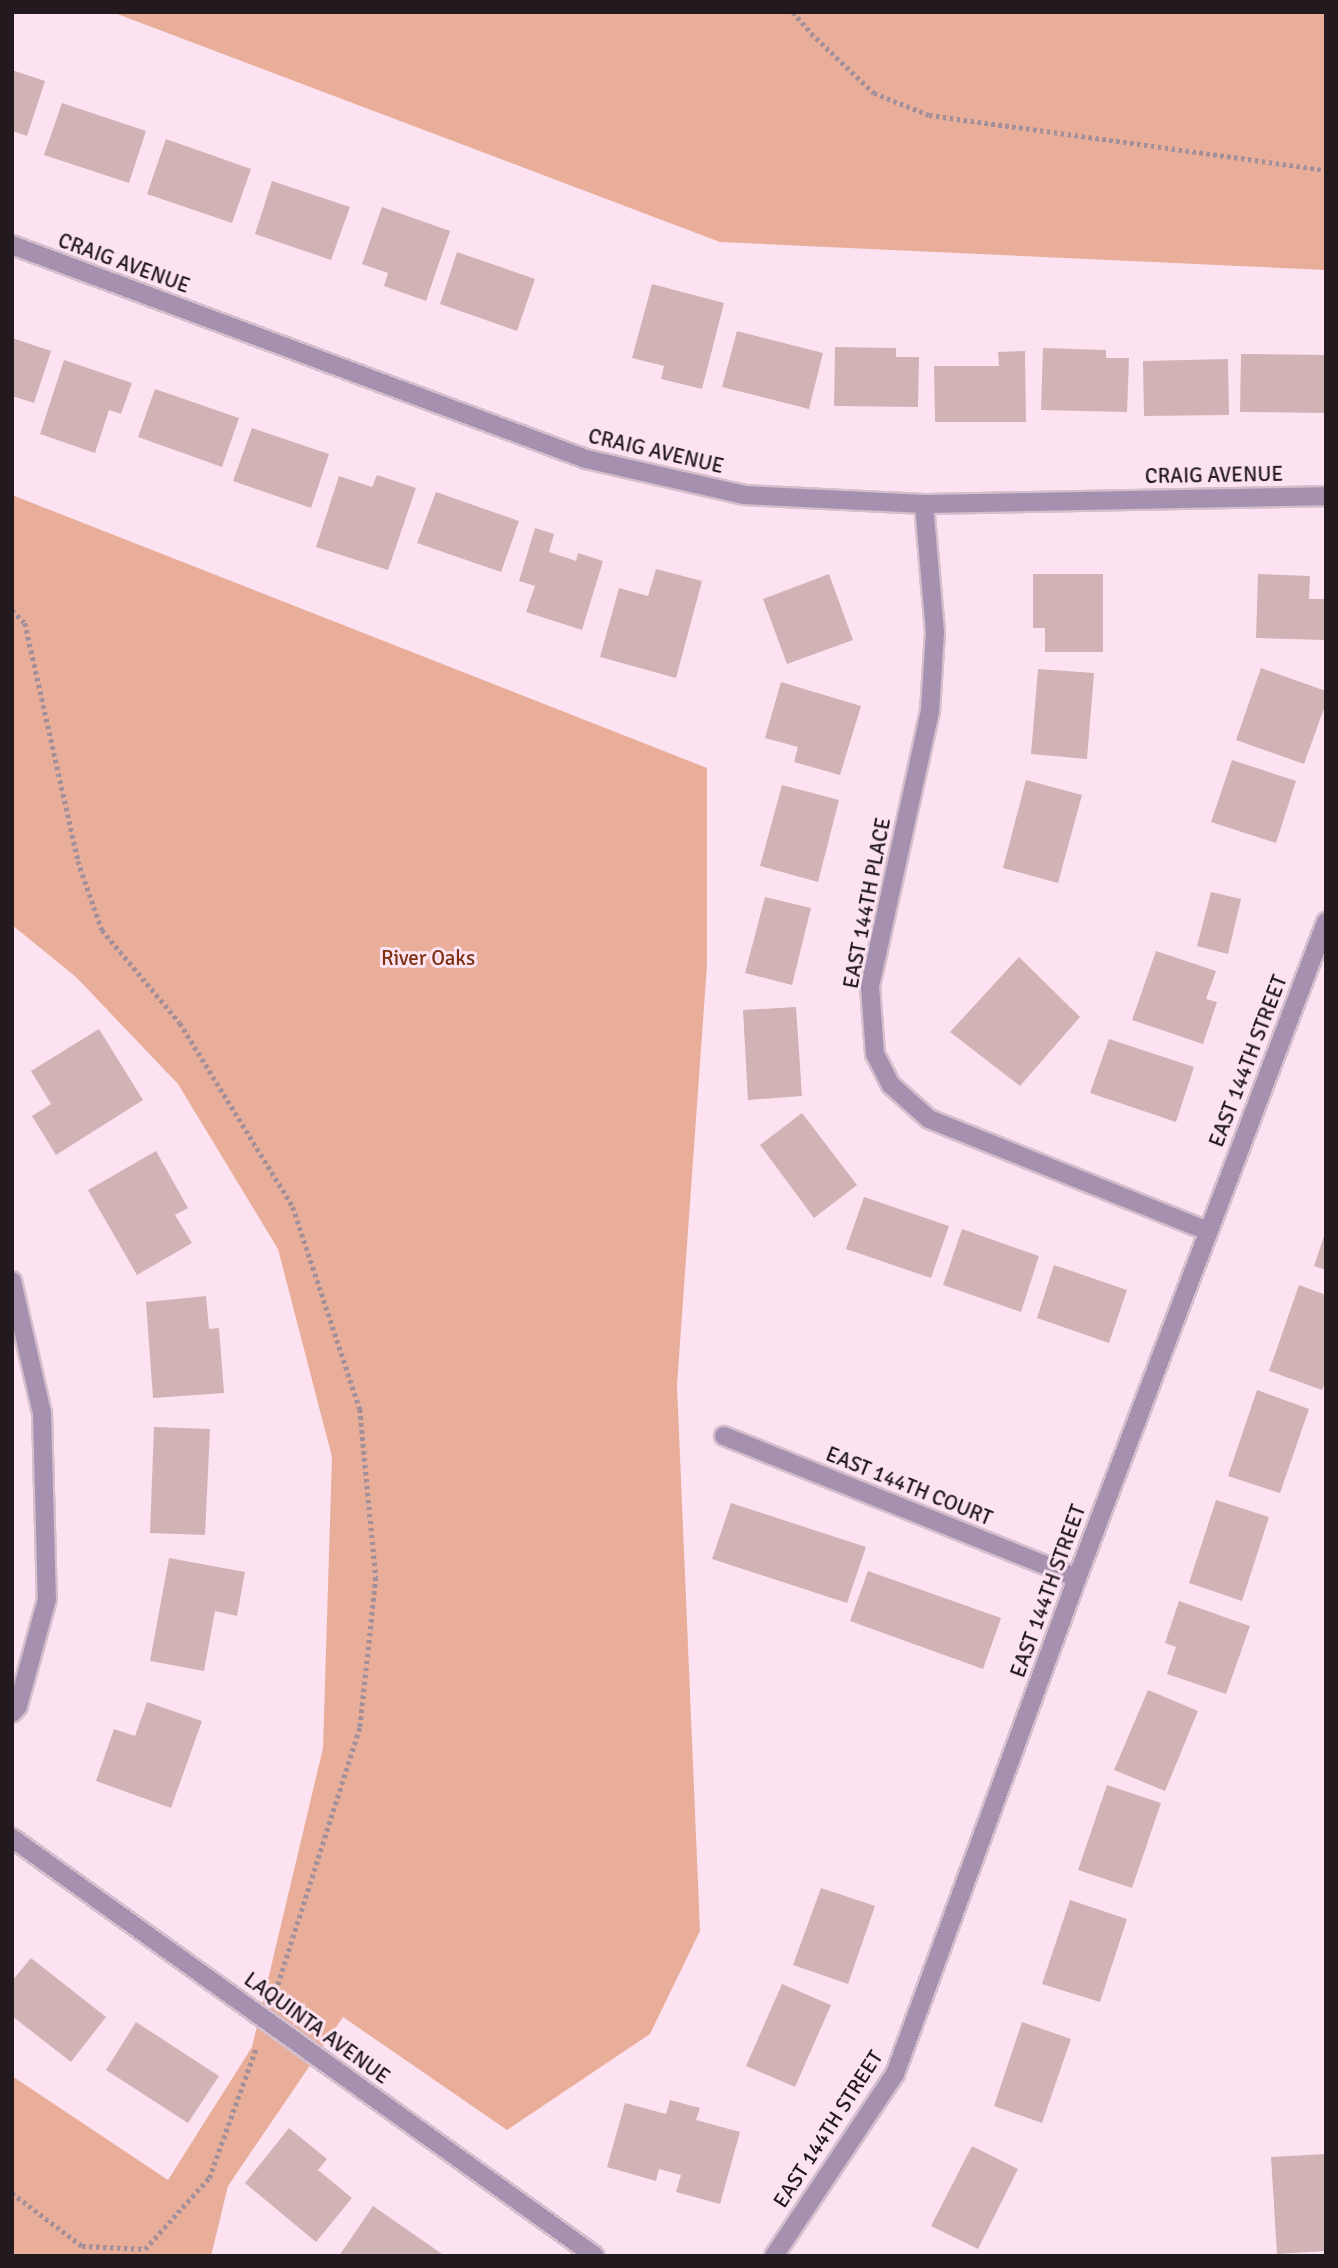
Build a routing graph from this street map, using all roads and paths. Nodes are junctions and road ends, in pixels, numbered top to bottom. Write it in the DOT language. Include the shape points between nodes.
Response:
graph roads {
  1 [pos="793,12"];
  2 [pos="1326,170"];
  3 [pos="12,245"];
  4 [pos="1326,496"];
  5 [pos="924,504"];
  6 [pos="12,610"];
  7 [pos="1326,922"];
  8 [pos="1208,1231"];
  9 [pos="12,1280"];
  10 [pos="724,1436"];
  11 [pos="1077,1578"];
  12 [pos="12,1713"];
  13 [pos="12,1838"];
  14 [pos="266,2020"];
  15 [pos="12,2193"];
  16 [pos="595,2256"];
  17 [pos="774,2256"];
  1 -- 2 [label="path" via="874,93 929,115"];
  3 -- 5 [label="street, CRAIG AVENUE" via="586,459 744,495"];
  4 -- 5 [label="street, CRAIG AVENUE"];
  5 -- 8 [label="street, EAST 144TH PLACE" via="934,632 930,711 870,986 875,1054 891,1085 929,1119"];
  6 -- 14 [label="path" via="25,623 78,861 102,930 180,1024 293,1207 360,1409 376,1577 360,1728"];
  7 -- 8 [label="street, EAST 144TH STREET"];
  8 -- 11 [label="street, EAST 144TH STREET"];
  9 -- 12 [label="street" via="42,1413 47,1599 18,1706"];
  10 -- 11 [label="street, EAST 144TH COURT"];
  11 -- 17 [label="street, EAST 144TH STREET" via="895,2074"];
  13 -- 14 [label="street, LAQUINTA AVENUE"];
  14 -- 15 [label="path" via="209,2178 145,2249 82,2246"];
  14 -- 16 [label="street, LAQUINTA AVENUE"];
}
